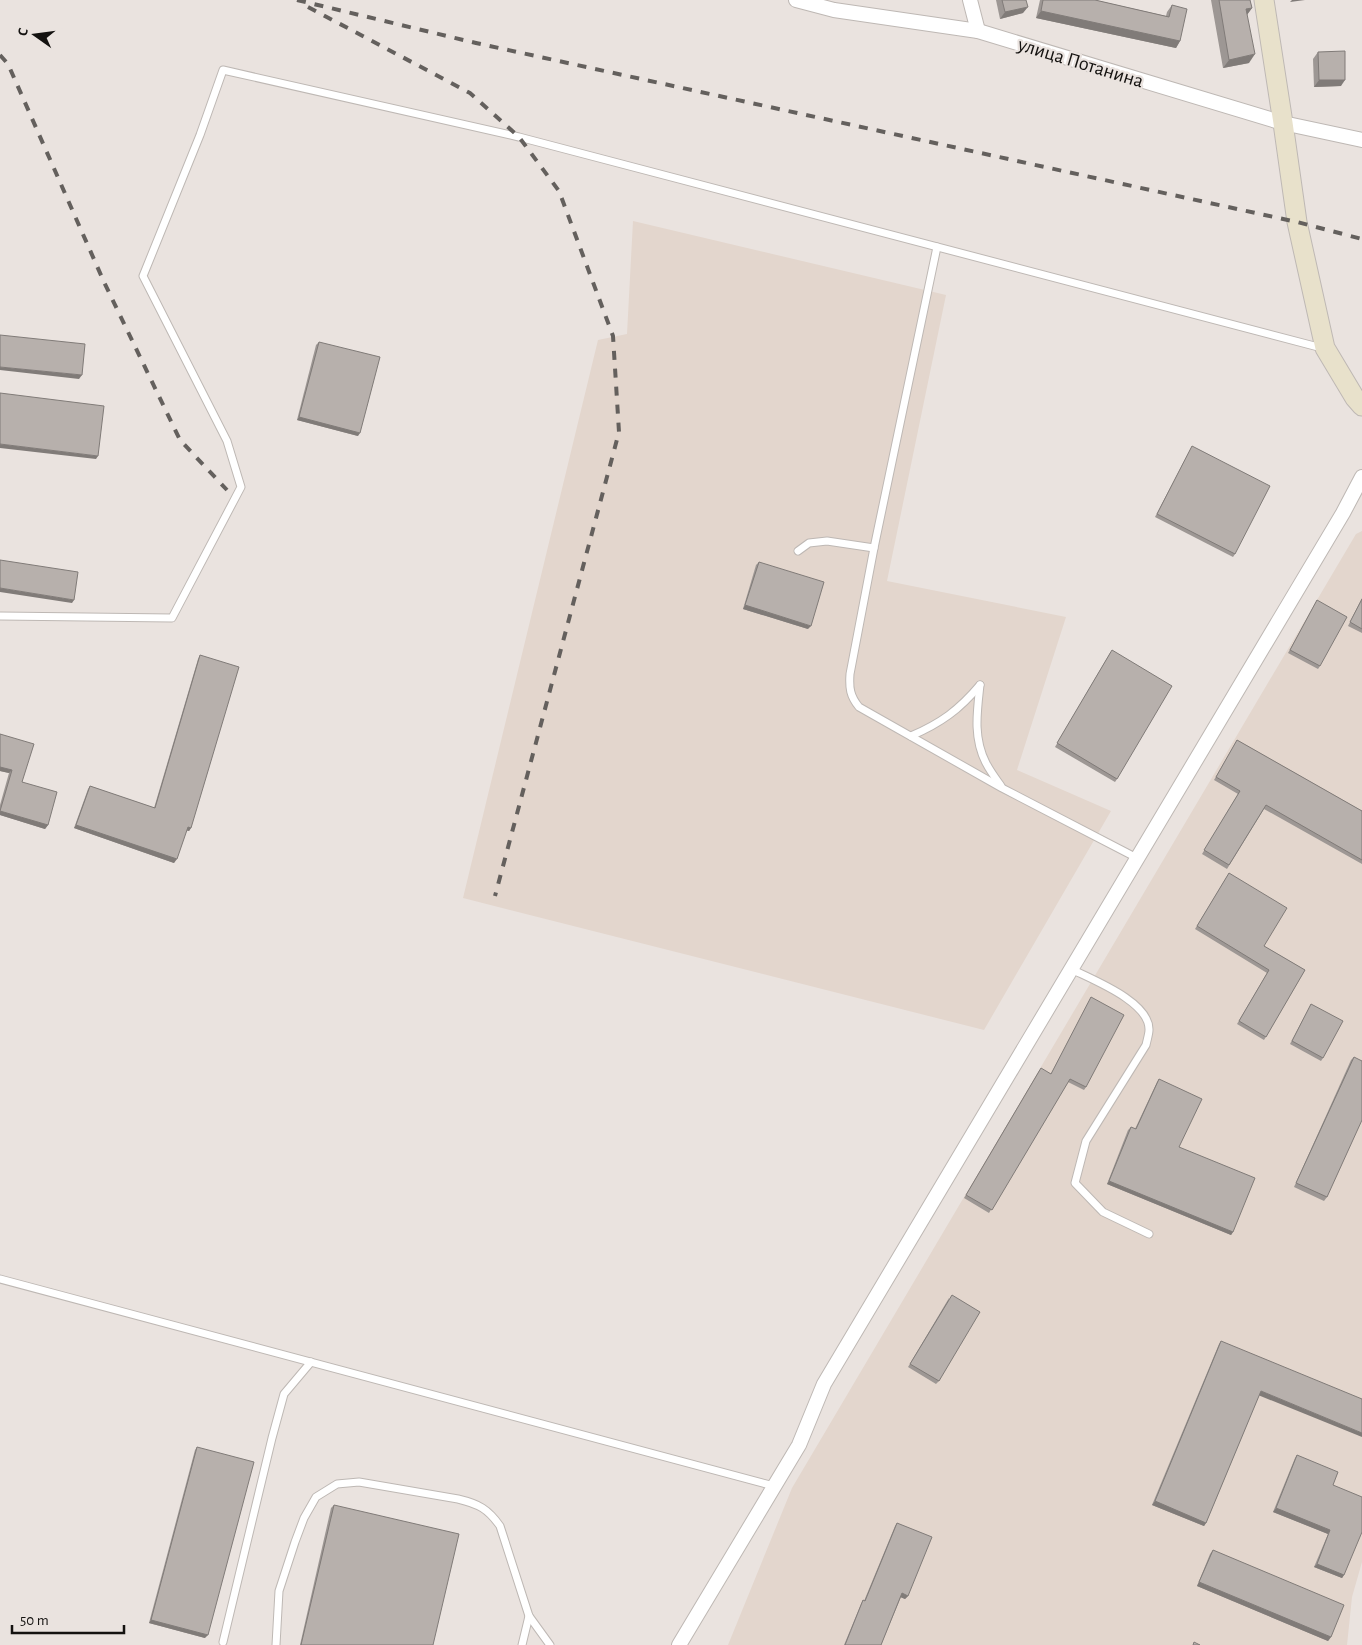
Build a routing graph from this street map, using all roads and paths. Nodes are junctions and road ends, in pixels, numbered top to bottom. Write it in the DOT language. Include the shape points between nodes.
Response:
graph roads {
  1 [pos="796,0"];
  2 [pos="970,0"];
  3 [pos="1264,0"];
  4 [pos="978,31"];
  5 [pos="1283,123"];
  6 [pos="1362,140"];
  7 [pos="937,247"];
  8 [pos="1325,348"];
  9 [pos="1362,406"];
  10 [pos="1362,477"];
  11 [pos="874,548"];
  12 [pos="798,551"];
  13 [pos="0,616"];
  14 [pos="911,736"];
  15 [pos="1002,788"];
  16 [pos="1137,858"];
  17 [pos="1071,968"];
  18 [pos="1149,1234"];
  19 [pos="0,1279"];
  20 [pos="311,1362"];
  21 [pos="774,1486"];
  22 [pos="529,1616"];
  23 [pos="223,1642"];
  24 [pos="276,1645"];
  25 [pos="522,1645"];
  26 [pos="550,1645"];
  27 [pos="679,1645"];
  1 -- 4 [label="street, улица Потанина" via="834,10"];
  2 -- 4 [label="street"];
  3 -- 5 [label="main road"];
  4 -- 5 [label="street, улица Потанина"];
  5 -- 6 [label="street, улица Потанина"];
  5 -- 8 [label="main road" via="1297,222"];
  7 -- 8 [label="lane"];
  7 -- 11 [label="lane"];
  7 -- 13 [label="lane" via="519,137 223,70 143,276 227,441 241,487 172,618"];
  8 -- 9 [label="main road"];
  10 -- 16 [label="street"];
  11 -- 12 [label="lane" via="827,541 809,543"];
  11 -- 14 [label="lane" via="849,689 859,707"];
  14 -- 15 [label="lane"];
  14 -- 15 [label="lane" via="952,714 980,685 976,720 978,743"];
  15 -- 16 [label="lane"];
  16 -- 17 [label="street"];
  17 -- 18 [label="lane" via="1126,997 1145,1013 1150,1029 1146,1045 1086,1141 1075,1183 1103,1212"];
  17 -- 21 [label="street" via="824,1384 799,1445"];
  19 -- 20 [label="lane"];
  20 -- 21 [label="lane"];
  20 -- 23 [label="lane" via="284,1394"];
  21 -- 27 [label="street"];
  22 -- 24 [label="lane" via="500,1526 484,1507 458,1499 359,1482 337,1484 316,1497 304,1518 279,1591"];
  22 -- 25 [label="lane"];
  22 -- 26 [label="lane"];
}
